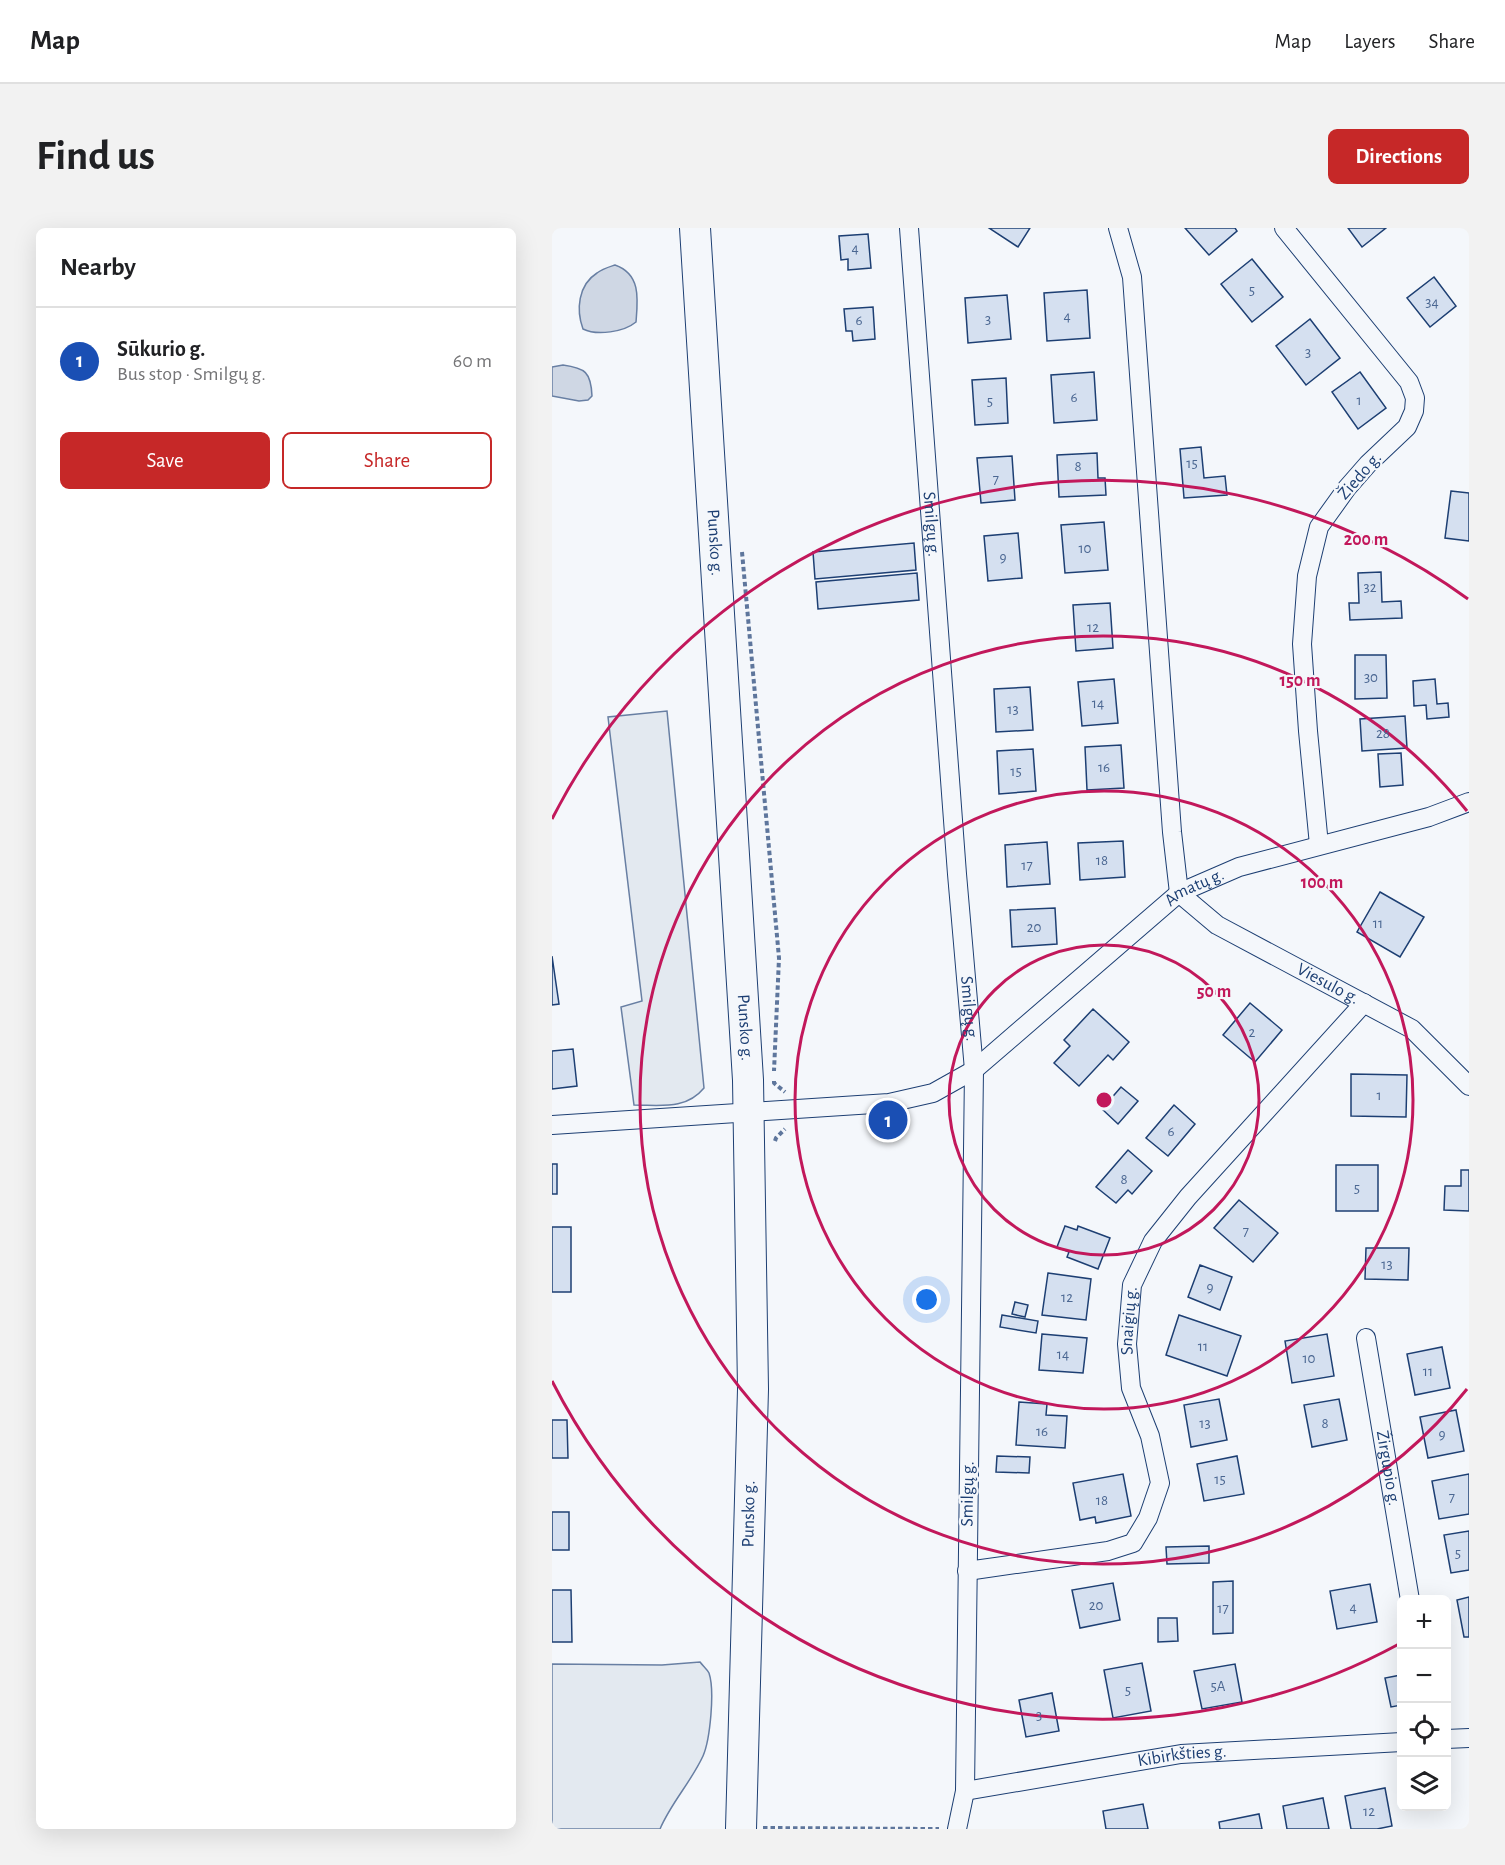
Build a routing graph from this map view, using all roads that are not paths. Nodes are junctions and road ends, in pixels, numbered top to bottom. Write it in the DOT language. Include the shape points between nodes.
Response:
graph roads {
  1 [pos="695,228"];
  2 [pos="909,228"];
  3 [pos="1118,228"];
  4 [pos="1284,228"];
  5 [pos="1469,802"];
  6 [pos="1319,845"];
  7 [pos="1179,893"];
  8 [pos="1364,1003"];
  9 [pos="974,1070"];
  10 [pos="1469,1086"];
  11 [pos="749,1112"];
  12 [pos="552,1125"];
  13 [pos="1366,1338"];
  14 [pos="967,1571"];
  15 [pos="1409,1595"];
  16 [pos="1469,1737"];
  17 [pos="1451,1739"];
  18 [pos="1397,1742"];
  19 [pos="965,1791"];
  20 [pos="742,1827"];
  21 [pos="957,1829"];
  1 -- 11 [label="main road, Punsko g."];
  2 -- 9 [label="street, Smilgų g."];
  3 -- 7 [label="street" via="1132,277"];
  4 -- 6 [label="street, Žiedo g." via="1409,382 1415,398 1407,427 1368,464 1319,527 1308,576 1302,644"];
  5 -- 6 [label="street, Amatų g." via="1430,817"];
  6 -- 7 [label="street, Amatų g." via="1239,867"];
  7 -- 8 [label="street, Viesulo g." via="1217,925"];
  7 -- 9 [label="street, Amatų g."];
  8 -- 10 [label="street, Viesulo g." via="1412,1029"];
  8 -- 14 [label="street, Snaigių g." via="1188,1197 1153,1241 1132,1285 1127,1344 1131,1388 1150,1436 1160,1483 1148,1518 1133,1543 1108,1551"];
  9 -- 11 [label="street, Amatų g." via="933,1094 889,1104"];
  9 -- 14 [label="street, Smilgų g."];
  11 -- 12 [label="street, Amatų g."];
  11 -- 20 [label="main road, Punsko g." via="753,1389"];
  13 -- 15 [label="street, Žirgupio g."];
  14 -- 19 [label="street, Smilgų g."];
  16 -- 17 [label="street"];
  18 -- 19 [label="street, Kibirkšties g." via="1181,1754"];
  19 -- 21 [label="street, Smilgų g."];
}
